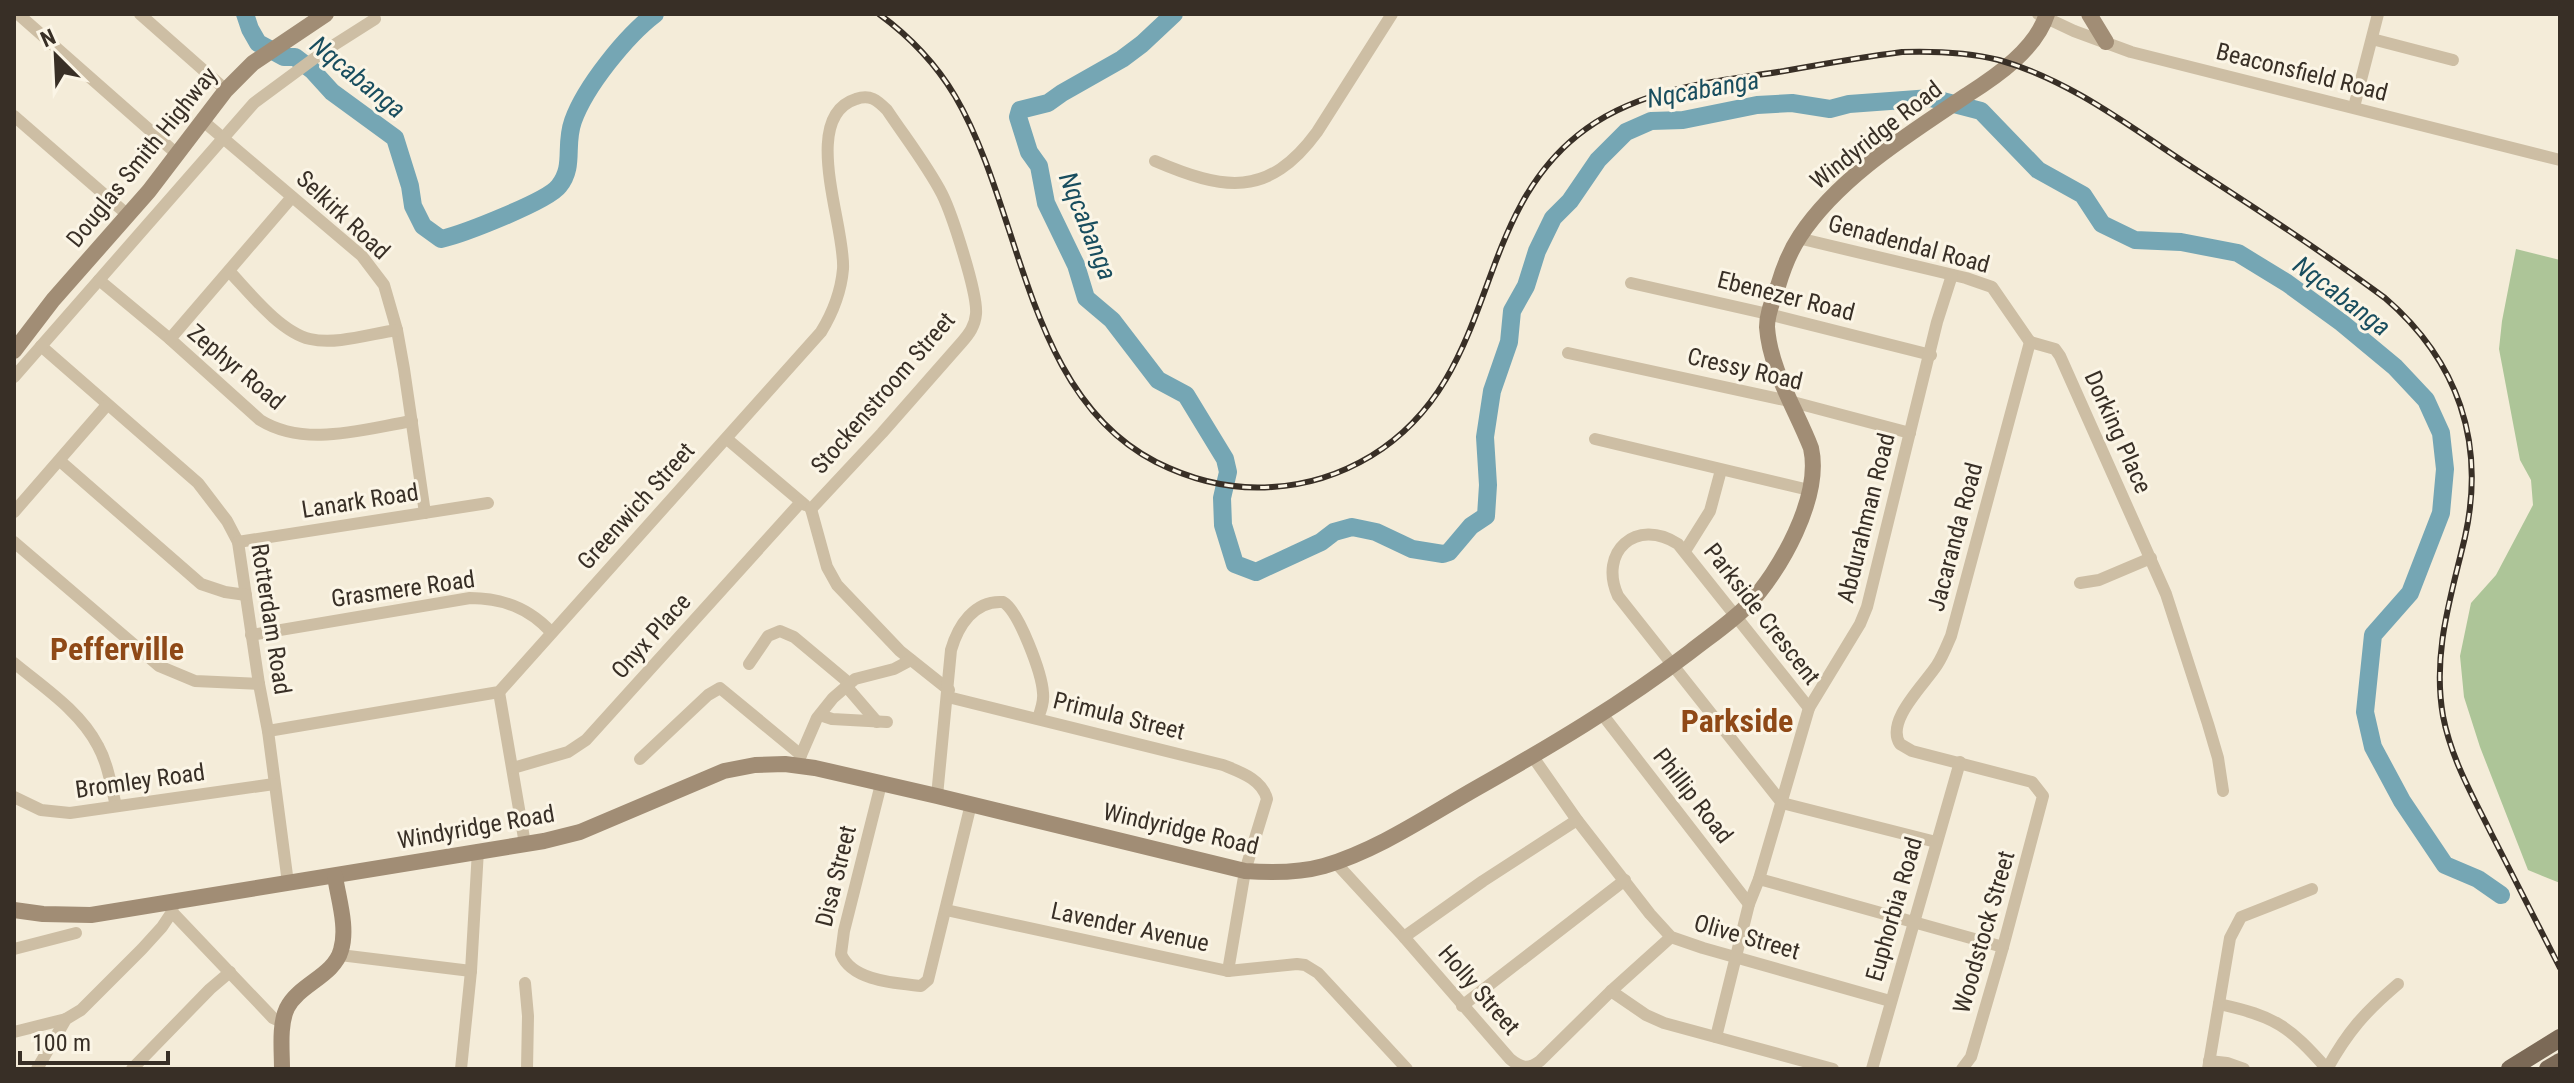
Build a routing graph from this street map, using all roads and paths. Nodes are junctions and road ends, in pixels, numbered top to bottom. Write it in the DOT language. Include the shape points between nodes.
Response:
graph roads {
  1 [pos="18,14"];
  2 [pos="140,14"];
  3 [pos="326,14"];
  4 [pos="1392,14"];
  5 [pos="2089,14"];
  6 [pos="2378,14"];
  7 [pos="2044,15"];
  8 [pos="375,19"];
  9 [pos="2372,39"];
  10 [pos="2106,42"];
  11 [pos="2453,60"];
  12 [pos="226,90"];
  13 [pos="2354,107"];
  14 [pos="14,116"];
  15 [pos="203,121"];
  16 [pos="830,127"];
  17 [pos="222,138"];
  18 [pos="178,155"];
  19 [pos="2560,160"];
  20 [pos="1155,161"];
  21 [pos="292,197"];
  22 [pos="129,216"];
  23 [pos="1798,238"];
  24 [pos="229,271"];
  25 [pos="1952,275"];
  26 [pos="99,280"];
  27 [pos="1631,283"];
  28 [pos="1768,314"];
  29 [pos="397,330"];
  30 [pos="170,339"];
  31 [pos="2030,342"];
  32 [pos="41,346"];
  33 [pos="14,351"];
  34 [pos="1568,353"];
  35 [pos="1931,355"];
  36 [pos="14,377"];
  37 [pos="1789,401"];
  38 [pos="107,405"];
  39 [pos="412,421"];
  40 [pos="1910,433"];
  41 [pos="727,439"];
  42 [pos="1595,439"];
  43 [pos="60,461"];
  44 [pos="1721,470"];
  45 [pos="1809,490"];
  46 [pos="488,503"];
  47 [pos="806,506"];
  48 [pos="14,512"];
  49 [pos="425,513"];
  50 [pos="14,542"];
  51 [pos="238,542"];
  52 [pos="1685,551"];
  53 [pos="2151,558"];
  54 [pos="2080,583"];
  55 [pos="246,595"];
  56 [pos="1736,616"];
  57 [pos="551,632"];
  58 [pos="251,635"];
  59 [pos="911,660"];
  60 [pos="14,663"];
  61 [pos="749,664"];
  62 [pos="1672,666"];
  63 [pos="259,684"];
  64 [pos="848,685"];
  65 [pos="499,692"];
  66 [pos="948,694"];
  67 [pos="1809,708"];
  68 [pos="1602,714"];
  69 [pos="820,715"];
  70 [pos="1038,718"];
  71 [pos="268,731"];
  72 [pos="1533,757"];
  73 [pos="640,759"];
  74 [pos="799,760"];
  75 [pos="1960,762"];
  76 [pos="513,768"];
  77 [pos="274,784"];
  78 [pos="881,784"];
  79 [pos="2223,791"];
  80 [pos="937,796"];
  81 [pos="14,797"];
  82 [pos="1782,803"];
  83 [pos="971,804"];
  84 [pos="116,806"];
  85 [pos="1577,820"];
  86 [pos="1936,842"];
  87 [pos="525,844"];
  88 [pos="478,850"];
  89 [pos="1335,862"];
  90 [pos="1245,871"];
  91 [pos="335,876"];
  92 [pos="1759,879"];
  93 [pos="1625,880"];
  94 [pos="288,883"];
  95 [pos="2312,889"];
  96 [pos="1749,904"];
  97 [pos="173,907"];
  98 [pos="14,910"];
  99 [pos="946,910"];
  100 [pos="1913,922"];
  101 [pos="76,933"];
  102 [pos="1404,937"];
  103 [pos="1671,937"];
  104 [pos="2003,947"];
  105 [pos="14,949"];
  106 [pos="340,955"];
  107 [pos="1737,956"];
  108 [pos="471,971"];
  109 [pos="1228,971"];
  110 [pos="230,972"];
  111 [pos="525,983"];
  112 [pos="2398,984"];
  113 [pos="1611,991"];
  114 [pos="1890,1001"];
  115 [pos="2219,1004"];
  116 [pos="1462,1006"];
  117 [pos="66,1019"];
  118 [pos="284,1023"];
  119 [pos="14,1032"];
  120 [pos="1716,1037"];
  121 [pos="2560,1038"];
  122 [pos="2560,1062"];
  123 [pos="2208,1065"];
  124 [pos="37,1069"];
  125 [pos="132,1069"];
  126 [pos="282,1069"];
  127 [pos="461,1069"];
  128 [pos="527,1069"];
  129 [pos="1407,1069"];
  130 [pos="1833,1069"];
  131 [pos="1872,1069"];
  132 [pos="1962,1069"];
  133 [pos="2244,1069"];
  134 [pos="2327,1069"];
  135 [pos="2510,1069"];
  136 [pos="2548,1069"];
  1 -- 18 [label="street"];
  2 -- 12 [label="street"];
  3 -- 12 [label="street, Douglas Smith Highway" via="269,52"];
  4 -- 20 [label="street" via="1317,132 1281,169 1253,181 1221,183"];
  5 -- 10 [label="street"];
  6 -- 9 [label="street"];
  7 -- 10 [label="street, Beaconsfield Road"];
  7 -- 23 [label="street, Windyridge Road" via="2026,48 1995,77 1843,185"];
  8 -- 17 [label="street" via="254,103"];
  9 -- 11 [label="street"];
  9 -- 13 [label="street"];
  10 -- 13 [label="street, Beaconsfield Road"];
  12 -- 15 [label="street, Douglas Smith Highway"];
  13 -- 19 [label="street, Beaconsfield Road"];
  14 -- 22 [label="street"];
  15 -- 17 [label="street, Selkirk Road"];
  15 -- 18 [label="street, Douglas Smith Highway"];
  16 -- 41 [label="street, Greenwich Street" via="827,154 843,261 835,302 806,351"];
  16 -- 47 [label="street, Stockenstroom Street" via="843,105 862,97 887,110 942,195 976,314 970,332 882,433"];
  17 -- 21 [label="street, Selkirk Road"];
  17 -- 26 [label="street"];
  18 -- 22 [label="street, Douglas Smith Highway"];
  21 -- 24 [label="street"];
  21 -- 29 [label="street, Selkirk Road" via="370,265 384,285"];
  22 -- 33 [label="street, Douglas Smith Highway"];
  23 -- 25 [label="street, Genadendal Road"];
  23 -- 28 [label="street, Windyridge Road"];
  24 -- 29 [label="street" via="263,306 311,340"];
  24 -- 30 [label="street"];
  25 -- 31 [label="street, Genadendal Road" via="1992,287"];
  25 -- 35 [label="street, Abdurahman Road"];
  26 -- 30 [label="street, Zephyr Road"];
  26 -- 32 [label="street"];
  27 -- 28 [label="street, Ebenezer Road"];
  28 -- 35 [label="street, Ebenezer Road"];
  28 -- 37 [label="street, Windyridge Road" via="1769,338"];
  29 -- 39 [label="street, Selkirk Road"];
  30 -- 39 [label="street, Zephyr Road" via="260,420 286,432 323,435"];
  31 -- 53 [label="street, Dorking Place" via="2055,349 2060,356"];
  31 -- 75 [label="street, Jacaranda Road" via="1951,636 1896,732 1900,744 1912,751"];
  32 -- 36 [label="street"];
  32 -- 38 [label="street, Rotterdam Road"];
  34 -- 37 [label="street, Cressy Road"];
  35 -- 40 [label="street, Abdurahman Road"];
  37 -- 40 [label="street, Cressy Road"];
  37 -- 45 [label="street, Windyridge Road" via="1813,458"];
  38 -- 43 [label="street"];
  38 -- 51 [label="street, Rotterdam Road" via="198,483"];
  39 -- 49 [label="street, Selkirk Road"];
  40 -- 67 [label="street, Abdurahman Road" via="1867,607"];
  41 -- 47 [label="street"];
  41 -- 57 [label="street, Greenwich Street"];
  42 -- 44 [label="street"];
  43 -- 48 [label="street"];
  43 -- 55 [label="street" via="201,584"];
  44 -- 45 [label="street"];
  44 -- 52 [label="street" via="1710,511"];
  45 -- 56 [label="street, Windyridge Road" via="1786,556"];
  46 -- 49 [label="street, Lanark Road"];
  47 -- 59 [label="street" via="837,585"];
  47 -- 76 [label="street, Onyx Place" via="586,740 568,752"];
  49 -- 51 [label="street, Lanark Road"];
  50 -- 63 [label="street" via="159,666 195,681"];
  51 -- 55 [label="street, Rotterdam Road"];
  52 -- 56 [label="street, Parkside Crescent"];
  52 -- 62 [label="street, Parkside Crescent" via="1667,537 1650,533 1626,542 1613,567 1618,596"];
  53 -- 54 [label="street"];
  53 -- 79 [label="street, Dorking Place" via="2208,724"];
  55 -- 58 [label="street, Rotterdam Road"];
  56 -- 62 [label="street, Windyridge Road"];
  56 -- 67 [label="street, Parkside Crescent"];
  57 -- 58 [label="street, Grasmere Road" via="531,613 507,602 470,598"];
  57 -- 65 [label="street, Greenwich Street"];
  58 -- 63 [label="street, Rotterdam Road"];
  59 -- 64 [label="street"];
  59 -- 66 [label="street"];
  60 -- 84 [label="street" via="88,731 104,761"];
  61 -- 64 [label="street" via="768,636 780,631 794,637"];
  62 -- 68 [label="street, Windyridge Road"];
  62 -- 82 [label="street, Parkside Crescent"];
  63 -- 71 [label="street, Rotterdam Road"];
  64 -- 69 [label="street"];
  64 -- 69 [label="street" via="882,722"];
  65 -- 71 [label="street"];
  65 -- 76 [label="street"];
  66 -- 70 [label="street, Primula Street"];
  66 -- 70 [label="street" via="951,650 960,626 981,606 1003,602 1013,611 1037,668 1043,700"];
  66 -- 80 [label="street"];
  67 -- 82 [label="street, Abdurahman Road"];
  68 -- 72 [label="street, Windyridge Road"];
  68 -- 96 [label="street, Phillip Road"];
  69 -- 74 [label="street"];
  70 -- 90 [label="street, Primula Street" via="1223,765 1252,779 1267,799"];
  71 -- 77 [label="street, Rotterdam Road"];
  72 -- 85 [label="street, Olive Street"];
  72 -- 89 [label="street, Windyridge Road" via="1386,840"];
  73 -- 74 [label="street" via="720,688"];
  74 -- 78 [label="street, Windyridge Road"];
  74 -- 87 [label="street, Windyridge Road" via="724,771 580,832"];
  75 -- 86 [label="street, Euphorbia Road"];
  75 -- 104 [label="street, Woodstock Street" via="2032,782 2043,796"];
  76 -- 87 [label="street"];
  77 -- 84 [label="street, Bromley Road"];
  77 -- 94 [label="street, Rotterdam Road"];
  78 -- 80 [label="street, Windyridge Road"];
  78 -- 99 [label="street, Disa Street" via="841,954 860,974 921,986 928,980"];
  80 -- 83 [label="street, Windyridge Road"];
  81 -- 84 [label="street, Bromley Road" via="60,813"];
  82 -- 86 [label="street"];
  82 -- 92 [label="street, Abdurahman Road"];
  83 -- 90 [label="street, Windyridge Road"];
  83 -- 99 [label="street"];
  85 -- 93 [label="street, Olive Street"];
  85 -- 102 [label="street"];
  86 -- 100 [label="street, Euphorbia Road"];
  87 -- 88 [label="street, Windyridge Road"];
  88 -- 91 [label="street, Windyridge Road"];
  88 -- 108 [label="street"];
  89 -- 90 [label="street, Windyridge Road"];
  89 -- 102 [label="street, Holly Street"];
  90 -- 109 [label="street"];
  91 -- 94 [label="street, Windyridge Road"];
  91 -- 106 [label="street" via="343,938"];
  92 -- 96 [label="street, Abdurahman Road"];
  92 -- 100 [label="street"];
  93 -- 103 [label="street, Olive Street"];
  93 -- 116 [label="street"];
  94 -- 97 [label="street, Windyridge Road"];
  95 -- 115 [label="street" via="2241,917 2230,938"];
  96 -- 107 [label="street, Abdurahman Road"];
  97 -- 98 [label="street, Windyridge Road" via="67,916"];
  97 -- 110 [label="street"];
  97 -- 117 [label="street" via="142,949"];
  99 -- 109 [label="street, Lavender Avenue"];
  100 -- 104 [label="street"];
  100 -- 114 [label="street, Euphorbia Road"];
  101 -- 105 [label="street"];
  102 -- 116 [label="street, Holly Street"];
  103 -- 107 [label="street, Olive Street"];
  103 -- 113 [label="street, Holly Street"];
  104 -- 132 [label="street, Woodstock Street" via="1971,1057"];
  106 -- 108 [label="street"];
  106 -- 118 [label="street" via="291,1001"];
  107 -- 114 [label="street, Olive Street"];
  107 -- 120 [label="street, Abdurahman Road"];
  108 -- 127 [label="street"];
  109 -- 129 [label="street, Lavender Avenue" via="1305,965"];
  110 -- 118 [label="street"];
  110 -- 125 [label="street"];
  111 -- 128 [label="street"];
  112 -- 134 [label="street" via="2356,1024"];
  113 -- 116 [label="street, Holly Street" via="1527,1068 1510,1059"];
  113 -- 120 [label="street" via="1664,1023"];
  114 -- 131 [label="street, Euphorbia Road"];
  115 -- 123 [label="street"];
  115 -- 134 [label="street" via="2272,1019"];
  117 -- 119 [label="street"];
  117 -- 124 [label="street"];
  118 -- 126 [label="street"];
  120 -- 130 [label="street"];
  121 -- 135 [label="main road"];
  122 -- 136 [label="main road"];
  123 -- 133 [label="street"];
}
